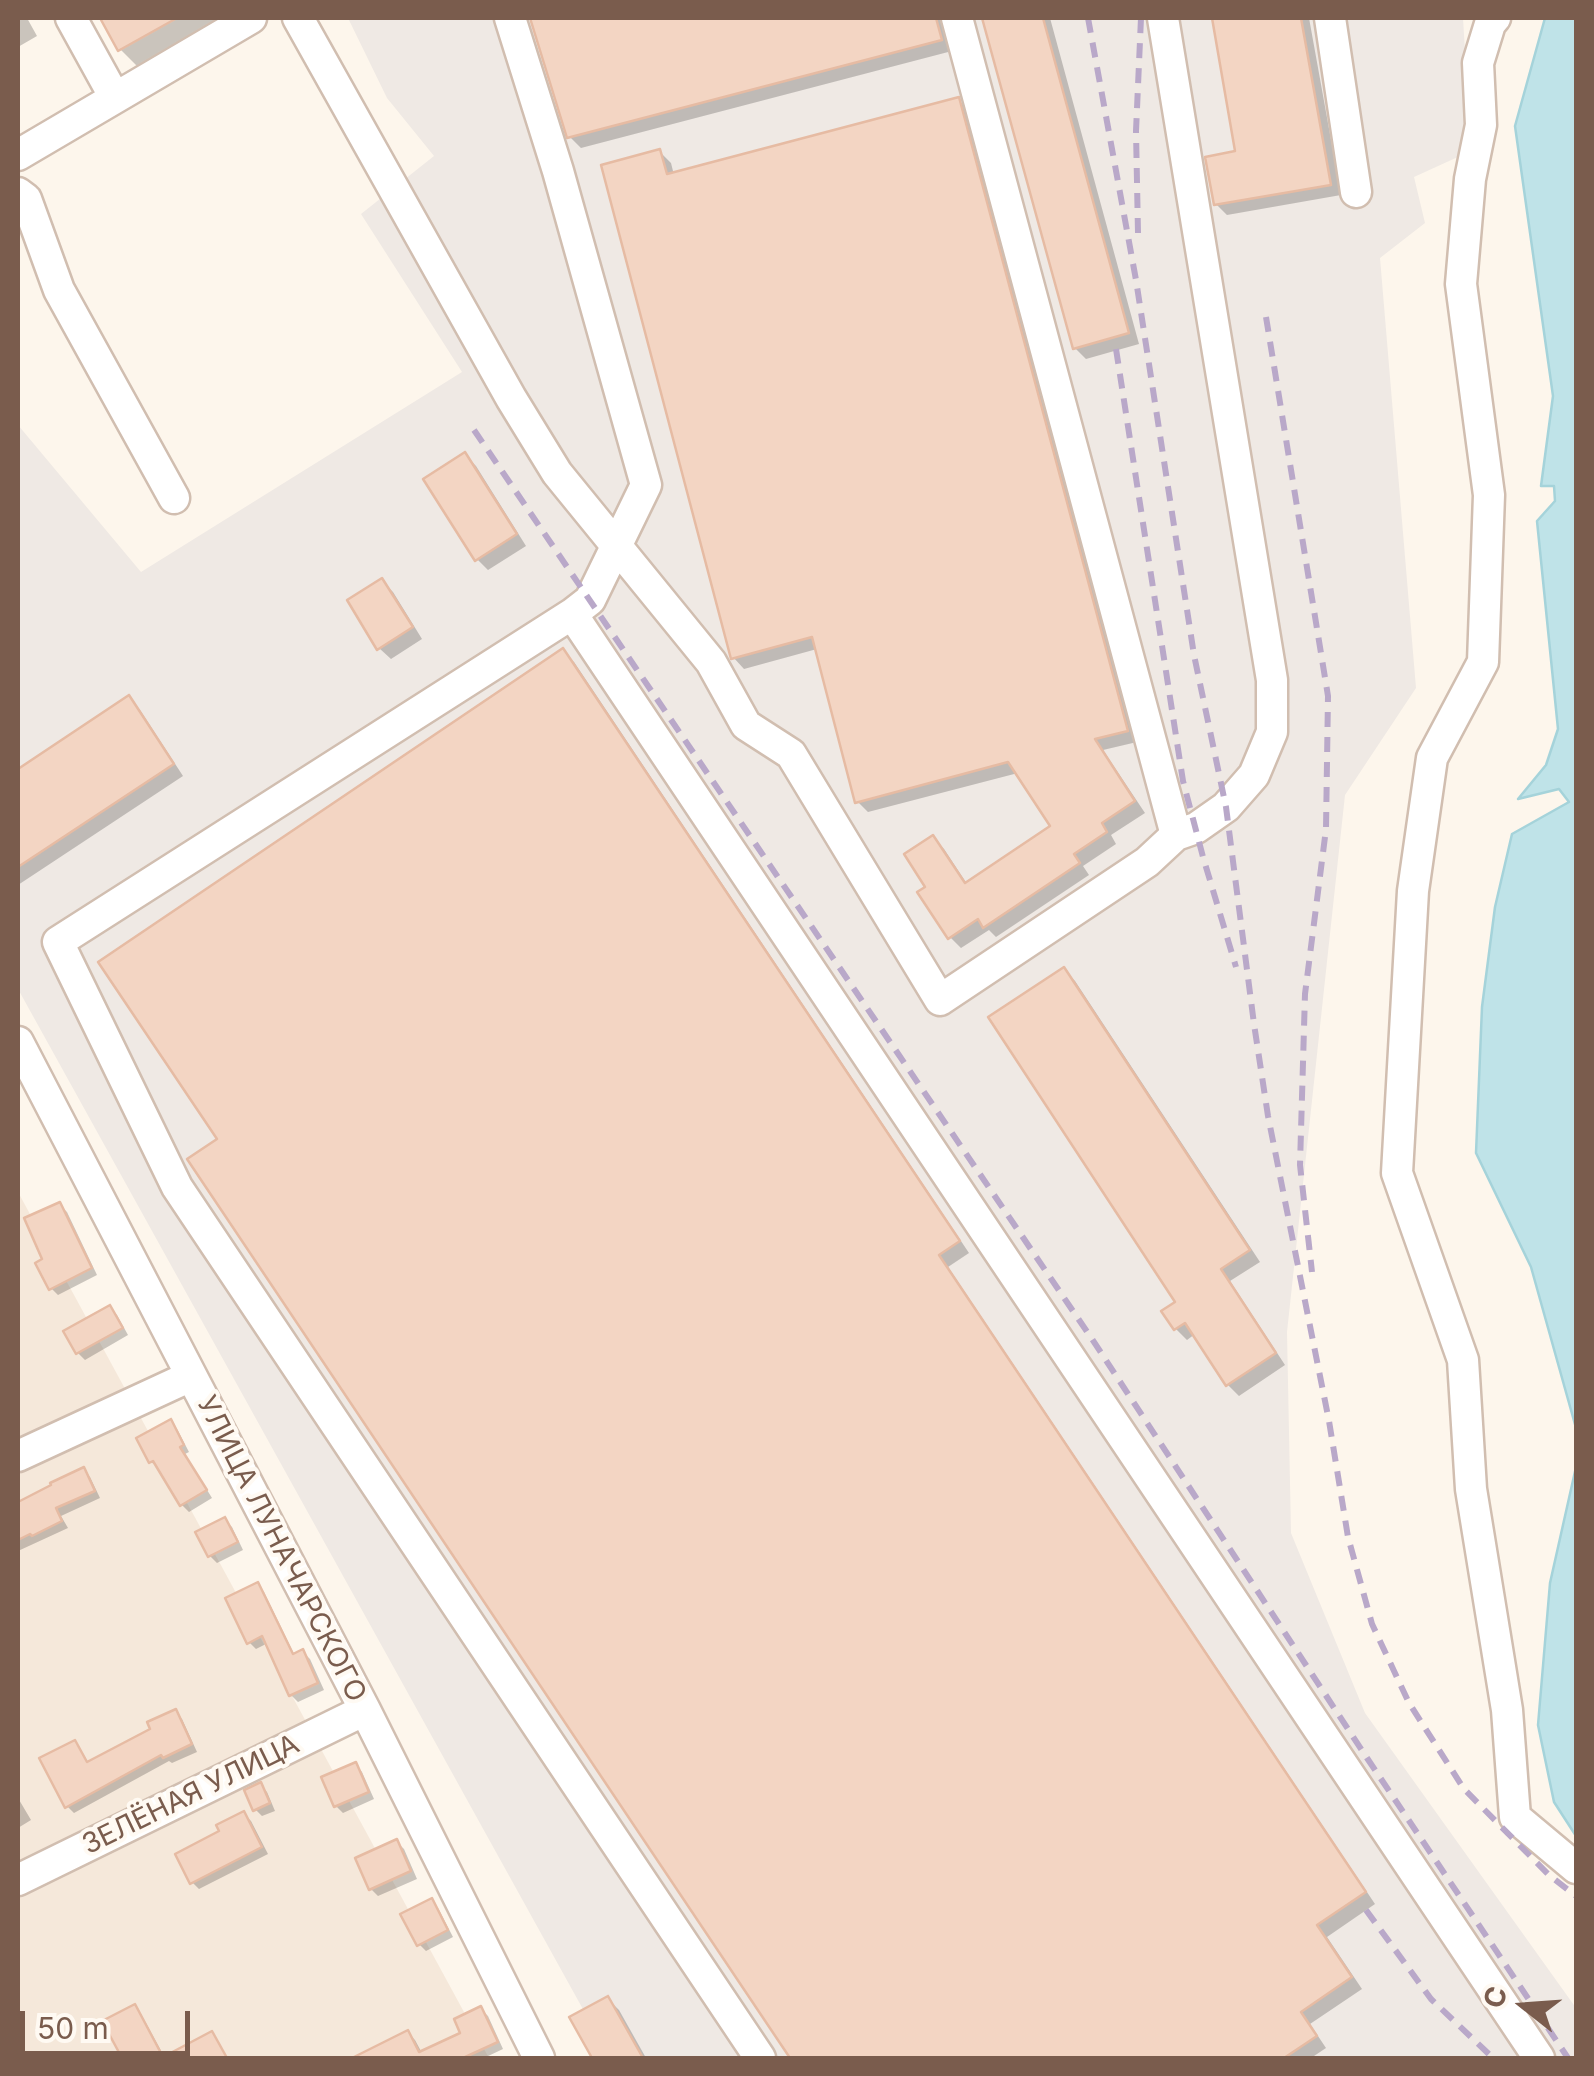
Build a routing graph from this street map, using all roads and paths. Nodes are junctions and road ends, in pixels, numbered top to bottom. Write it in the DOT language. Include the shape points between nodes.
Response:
graph roads {
  1 [pos="71,18"];
  2 [pos="251,18"];
  3 [pos="298,18"];
  4 [pos="510,18"];
  5 [pos="957,18"];
  6 [pos="1163,18"];
  7 [pos="1330,18"];
  8 [pos="1495,18"];
  9 [pos="114,96"];
  10 [pos="18,155"];
  11 [pos="1356,192"];
  12 [pos="18,193"];
  13 [pos="174,498"];
  14 [pos="617,547"];
  15 [pos="572,614"];
  16 [pos="1176,836"];
  17 [pos="18,1042"];
  18 [pos="191,1376"];
  19 [pos="18,1456"];
  20 [pos="365,1710"];
  21 [pos="1576,1868"];
  22 [pos="18,1880"];
  23 [pos="539,2058"];
  24 [pos="760,2058"];
  25 [pos="1539,2058"];
  1 -- 9 [label="street"];
  2 -- 9 [label="street"];
  3 -- 14 [label="street" via="511,398 557,473"];
  4 -- 14 [label="street" via="646,485"];
  5 -- 16 [label="street"];
  6 -- 16 [label="street" via="1272,680 1272,732 1254,774 1226,808"];
  7 -- 11 [label="street"];
  8 -- 21 [label="street" via="1478,62 1482,125 1461,284 1489,495 1483,662 1432,758 1413,891 1397,1173 1463,1360 1471,1489 1506,1710 1514,1817"];
  9 -- 10 [label="street"];
  12 -- 13 [label="street" via="26,199 59,290"];
  14 -- 15 [label="street" via="590,600"];
  14 -- 16 [label="street" via="711,662 746,725 791,754 940,1000"];
  15 -- 24 [label="street" via="58,942 178,1187"];
  15 -- 25 [label="street"];
  17 -- 18 [label="street, УЛИЦА ЛУНАЧАРСКОГО"];
  18 -- 19 [label="street"];
  18 -- 20 [label="street, УЛИЦА ЛУНАЧАРСКОГО"];
  20 -- 22 [label="street, ЗЕЛЁНАЯ УЛИЦА"];
  20 -- 23 [label="street, УЛИЦА ЛУНАЧАРСКОГО"];
}
